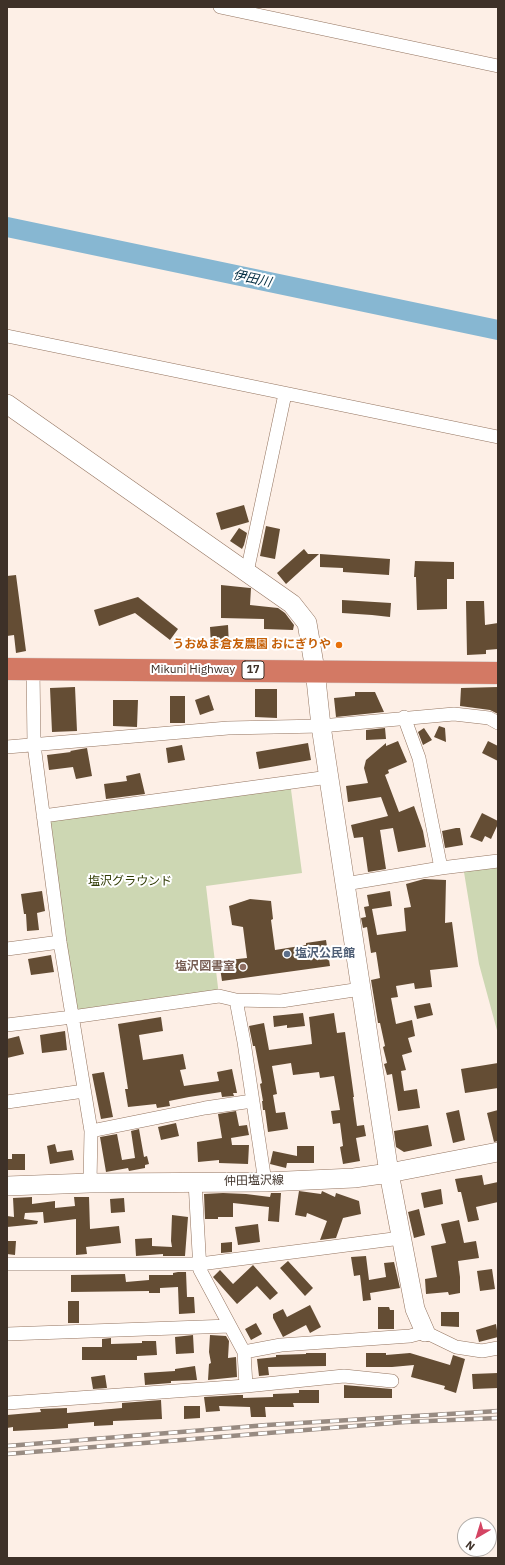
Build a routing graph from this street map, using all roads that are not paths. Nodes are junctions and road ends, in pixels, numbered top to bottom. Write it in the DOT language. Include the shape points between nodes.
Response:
graph roads {
  1 [pos="220,7"];
  2 [pos="498,66"];
  3 [pos="7,336"];
  4 [pos="285,394"];
  5 [pos="7,404"];
  6 [pos="498,437"];
  7 [pos="247,572"];
  8 [pos="7,669"];
  9 [pos="33,669"];
  10 [pos="315,670"];
  11 [pos="498,672"];
  12 [pos="404,717"];
  13 [pos="498,723"];
  14 [pos="321,726"];
  15 [pos="34,745"];
  16 [pos="7,747"];
  17 [pos="329,777"];
  18 [pos="44,816"];
  19 [pos="498,861"];
  20 [pos="441,868"];
  21 [pos="345,884"];
  22 [pos="60,942"];
  23 [pos="7,949"];
  24 [pos="361,989"];
  25 [pos="236,1000"];
  26 [pos="72,1018"];
  27 [pos="7,1025"];
  28 [pos="84,1091"];
  29 [pos="252,1101"];
  30 [pos="7,1102"];
  31 [pos="91,1132"];
  32 [pos="498,1152"];
  33 [pos="389,1173"];
  34 [pos="195,1182"];
  35 [pos="265,1182"];
  36 [pos="90,1183"];
  37 [pos="7,1186"];
  38 [pos="402,1238"];
  39 [pos="7,1264"];
  40 [pos="200,1264"];
  41 [pos="230,1326"];
  42 [pos="425,1332"];
  43 [pos="7,1334"];
  44 [pos="498,1348"];
  45 [pos="244,1352"];
  46 [pos="392,1381"];
  47 [pos="246,1386"];
  48 [pos="7,1403"];
  1 -- 2 [label="street"];
  3 -- 4 [label="street"];
  4 -- 6 [label="street"];
  4 -- 7 [label="street"];
  5 -- 7 [label="street"];
  7 -- 10 [label="street" via="292,604 307,623"];
  8 -- 9 [label="highway, Mikuni Highway / 17"];
  9 -- 10 [label="highway, Mikuni Highway / 17"];
  9 -- 15 [label="street"];
  10 -- 11 [label="highway, Mikuni Highway / 17"];
  10 -- 14 [label="street"];
  12 -- 13 [label="street" via="454,714 489,718"];
  12 -- 14 [label="street"];
  12 -- 20 [label="street" via="419,758"];
  14 -- 15 [label="street" via="228,728"];
  14 -- 17 [label="street"];
  15 -- 16 [label="street"];
  15 -- 18 [label="street"];
  17 -- 18 [label="street"];
  17 -- 21 [label="street"];
  18 -- 22 [label="street"];
  19 -- 20 [label="street"];
  20 -- 21 [label="street"];
  21 -- 24 [label="street"];
  22 -- 23 [label="street"];
  22 -- 26 [label="street"];
  24 -- 25 [label="street" via="281,1002"];
  24 -- 33 [label="street"];
  25 -- 26 [label="street" via="220,996"];
  25 -- 29 [label="street"];
  26 -- 27 [label="street"];
  26 -- 28 [label="street"];
  28 -- 30 [label="street"];
  28 -- 31 [label="street"];
  29 -- 31 [label="street" via="205,1108"];
  29 -- 35 [label="street"];
  31 -- 36 [label="street"];
  32 -- 33 [label="street, 仲田塩沢線"];
  33 -- 35 [label="street, 仲田塩沢線" via="354,1178"];
  33 -- 38 [label="street"];
  34 -- 35 [label="street, 仲田塩沢線"];
  34 -- 36 [label="street, 仲田塩沢線"];
  34 -- 40 [label="street"];
  36 -- 37 [label="street, 仲田塩沢線"];
  38 -- 40 [label="street"];
  38 -- 42 [label="street" via="415,1309"];
  39 -- 40 [label="street"];
  40 -- 41 [label="street" via="200,1270"];
  41 -- 43 [label="street"];
  41 -- 45 [label="street"];
  42 -- 44 [label="street" via="456,1347 482,1352"];
  42 -- 45 [label="street" via="410,1336 281,1345"];
  45 -- 47 [label="street"];
  46 -- 47 [label="street" via="344,1376"];
  47 -- 48 [label="street"];
}
